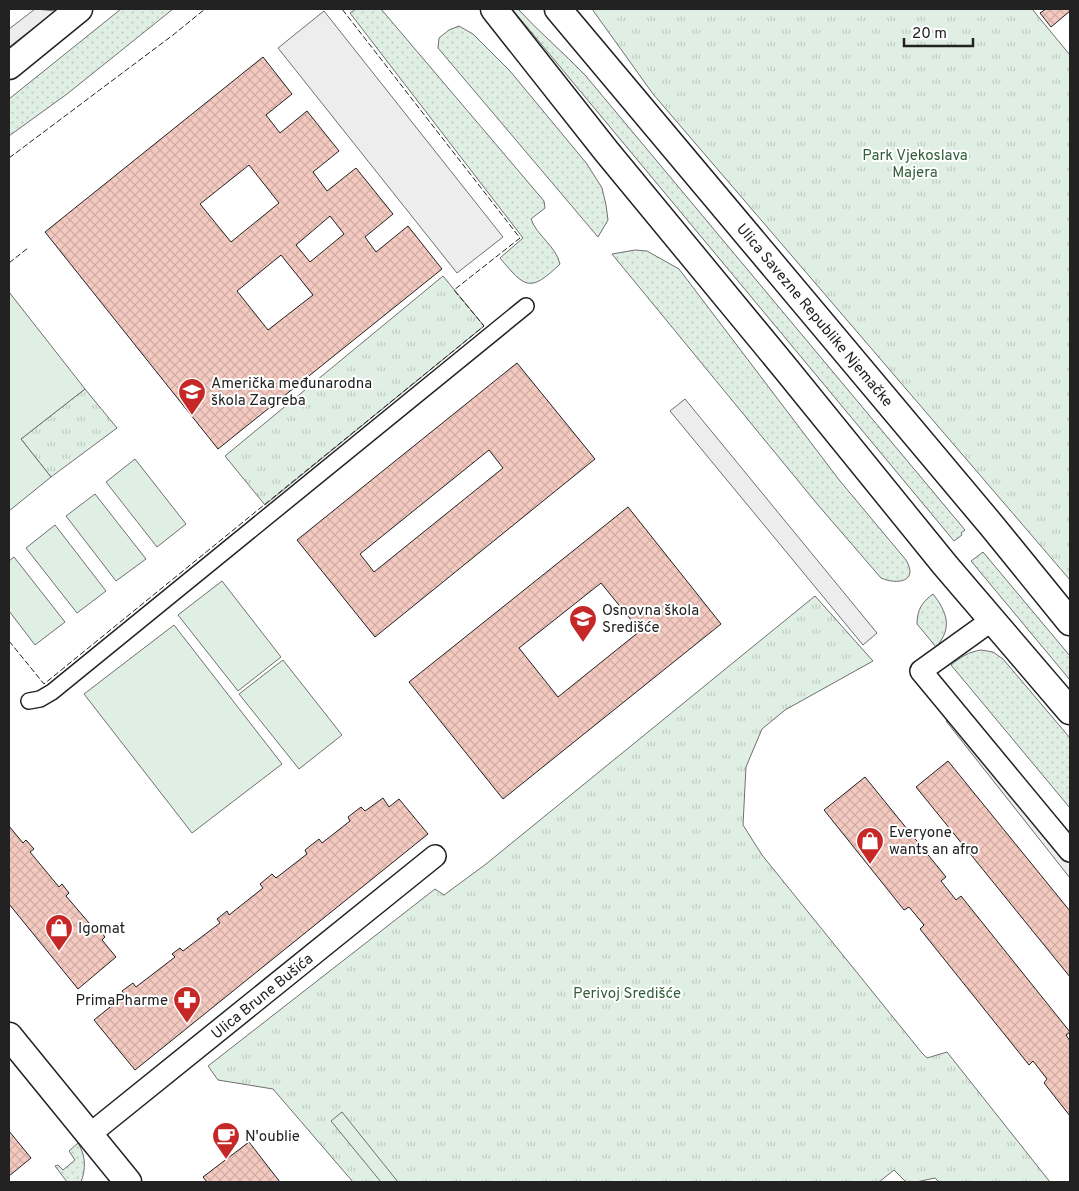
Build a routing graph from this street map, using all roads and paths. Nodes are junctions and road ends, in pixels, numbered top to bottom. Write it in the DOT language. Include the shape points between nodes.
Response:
graph roads {
  1 [pos="79,9"];
  2 [pos="494,9"];
  3 [pos="558,9"];
  4 [pos="578,9"];
  5 [pos="9,66"];
  6 [pos="629,92"];
  7 [pos="526,306"];
  8 [pos="992,620"];
  9 [pos="1070,622"];
  10 [pos="29,702"];
  11 [pos="1070,711"];
  12 [pos="1070,851"];
  13 [pos="435,856"];
  14 [pos="9,1036"];
  15 [pos="89,1135"];
  16 [pos="128,1182"];
  1 -- 5 [label="street"];
  2 -- 8 [label="street" via="607,152"];
  3 -- 6 [label="street, Ulica Savezne Republike Njemačke"];
  4 -- 6 [label="street"];
  6 -- 9 [label="street, Ulica Savezne Republike Njemačke"];
  7 -- 10 [label="street" via="52,692"];
  8 -- 11 [label="street"];
  8 -- 12 [label="street" via="921,671"];
  13 -- 15 [label="street, Ulica Brune Bušića"];
  14 -- 15 [label="street"];
  15 -- 16 [label="street"];
}
